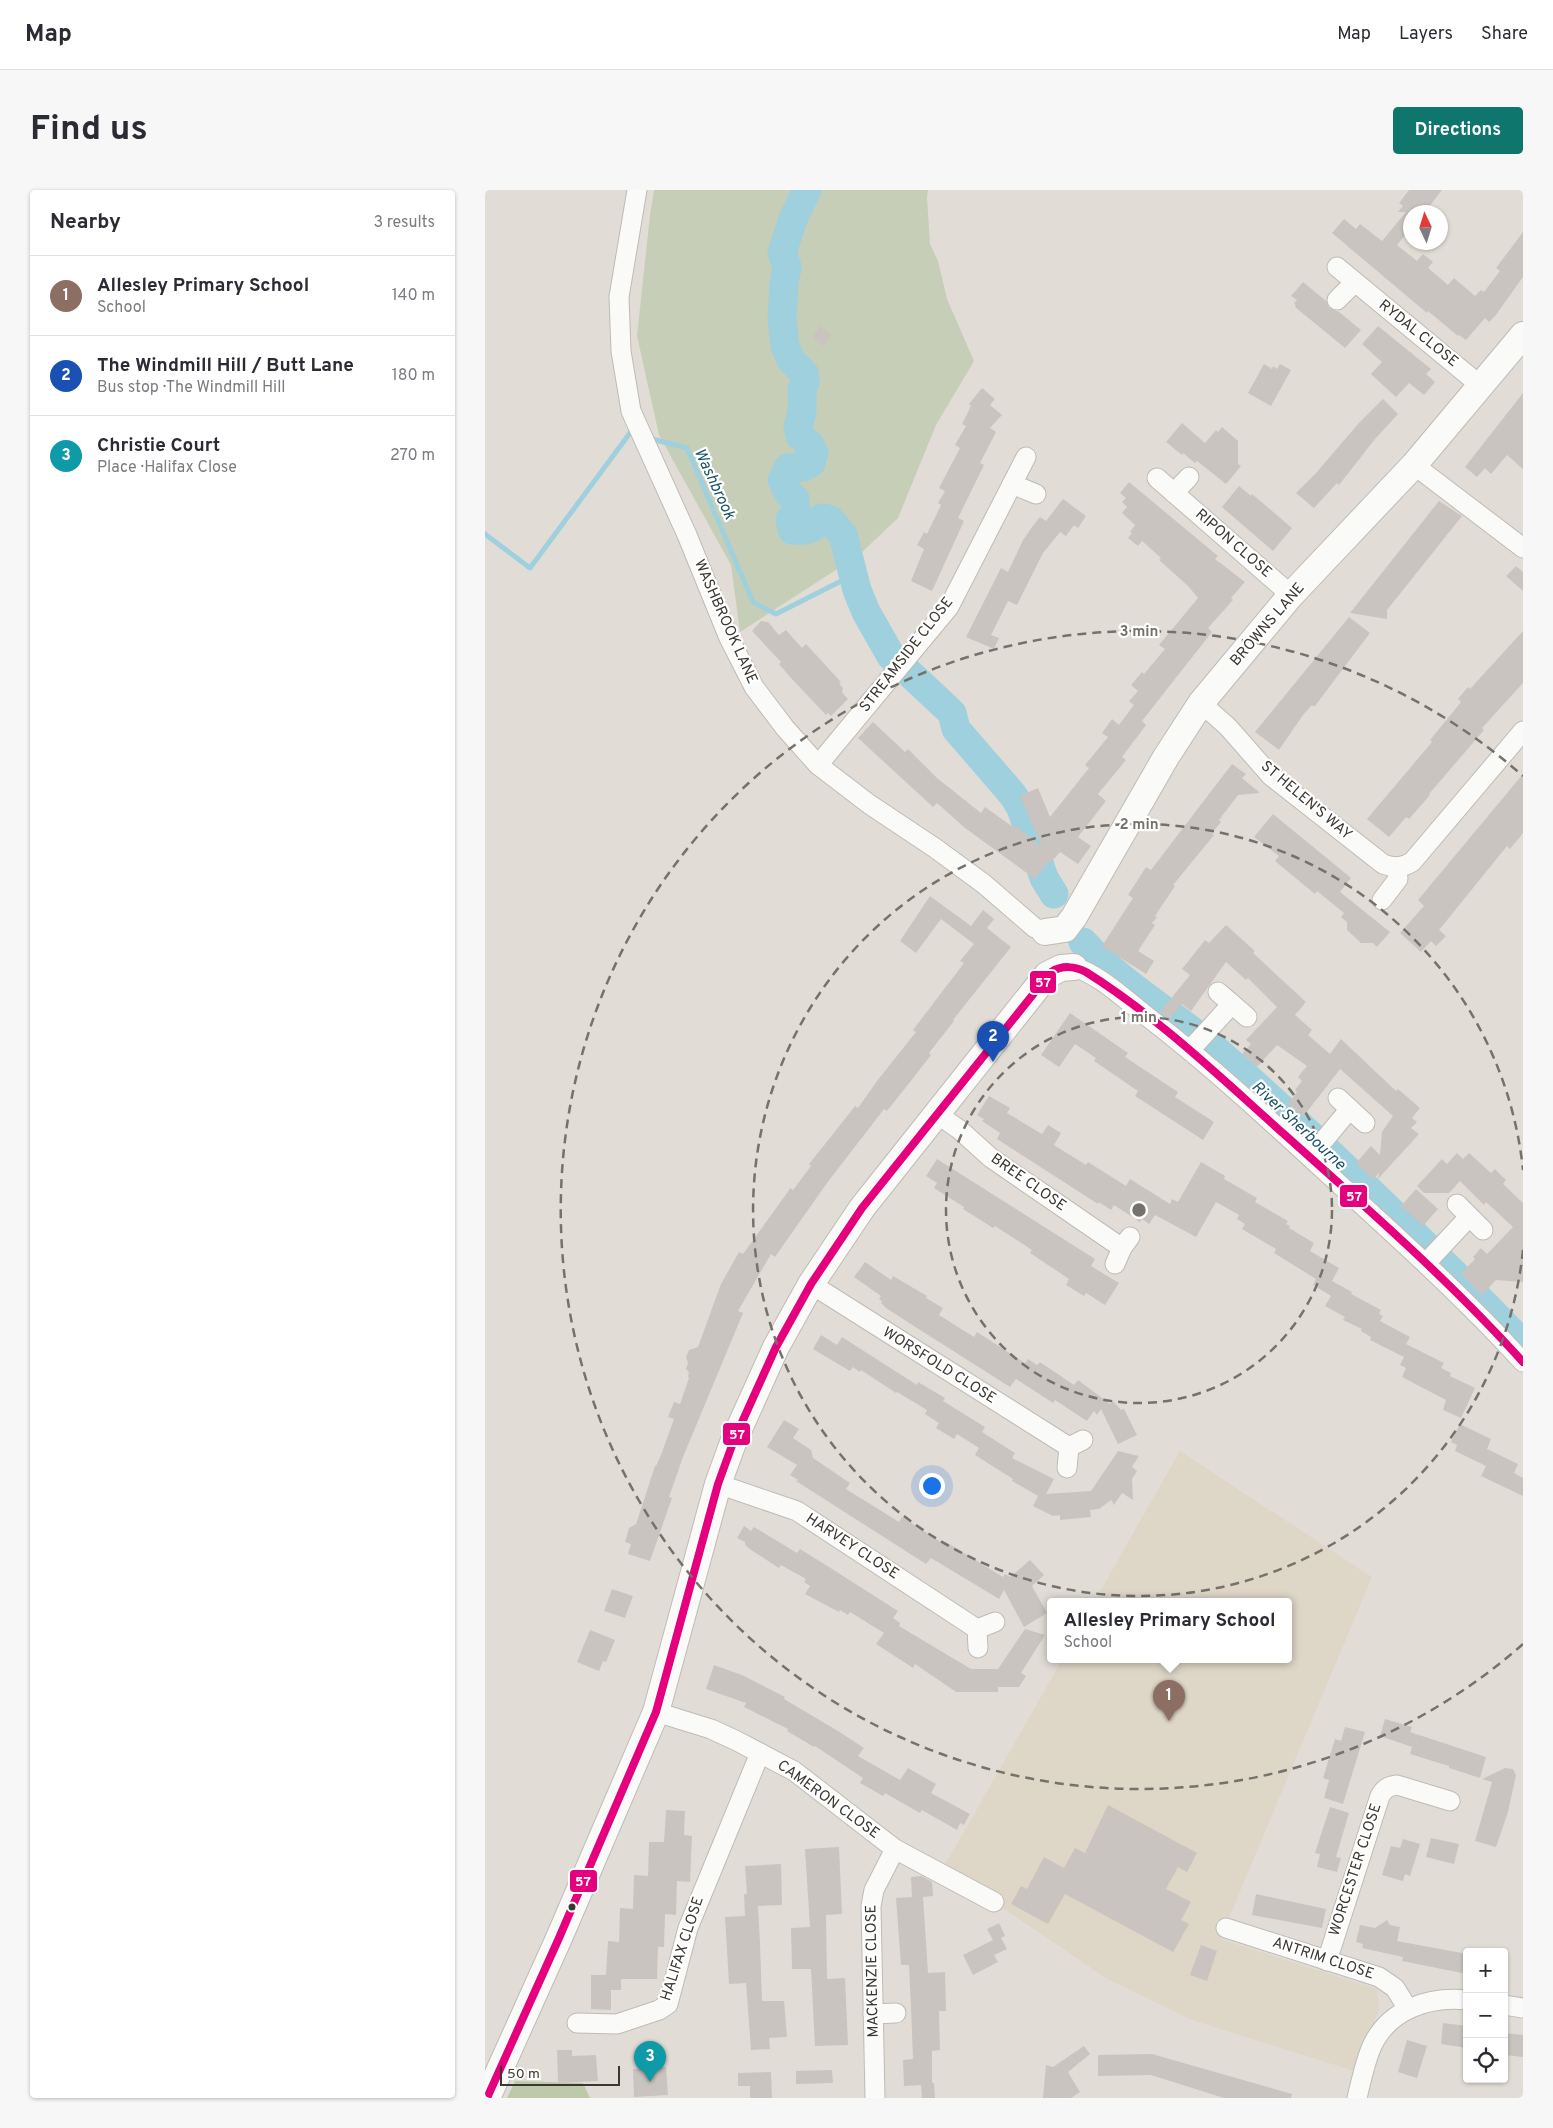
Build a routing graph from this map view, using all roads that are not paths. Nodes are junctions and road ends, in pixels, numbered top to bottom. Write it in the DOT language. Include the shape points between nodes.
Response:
graph roads {
  1 [pos="637,190"];
  2 [pos="1337,267"];
  3 [pos="1355,282"];
  4 [pos="1337,300"];
  5 [pos="1523,335"];
  6 [pos="1481,386"];
  7 [pos="1026,457"];
  8 [pos="1415,465"];
  9 [pos="1189,477"];
  10 [pos="1157,478"];
  11 [pos="1012,484"];
  12 [pos="1174,493"];
  13 [pos="1036,494"];
  14 [pos="1523,548"];
  15 [pos="1291,595"];
  16 [pos="1201,703"];
  17 [pos="1523,731"];
  18 [pos="818,765"];
  19 [pos="1397,867"];
  20 [pos="1382,900"];
  21 [pos="1045,932"];
  22 [pos="1074,967"];
  23 [pos="1247,1017"];
  24 [pos="1197,1042"];
  25 [pos="937,1114"];
  26 [pos="1365,1123"];
  27 [pos="1317,1148"];
  28 [pos="1483,1230"];
  29 [pos="1122,1250"];
  30 [pos="1432,1256"];
  31 [pos="811,1284"];
  32 [pos="1523,1362"];
  33 [pos="1067,1468"];
  34 [pos="718,1484"];
  35 [pos="995,1622"];
  36 [pos="656,1712"];
  37 [pos="760,1753"];
  38 [pos="1450,1801"];
  39 [pos="895,1850"];
  40 [pos="993,1902"];
  41 [pos="1226,1928"];
  42 [pos="1327,1961"];
  43 [pos="1463,2000"];
  44 [pos="1508,2006"];
  45 [pos="1523,2008"];
  46 [pos="1408,2009"];
  47 [pos="896,2013"];
  48 [pos="873,2014"];
  49 [pos="577,2023"];
  50 [pos="487,2098"];
  51 [pos="875,2098"];
  52 [pos="1357,2098"];
  1 -- 18 [label="street, WASHBROOK LANE" via="619,297 621,351 631,411 729,638 754,687"];
  2 -- 3 [label="street, RYDAL CLOSE"];
  3 -- 4 [label="street"];
  3 -- 6 [label="street, RYDAL CLOSE"];
  5 -- 6 [label="street, BROWNS LANE"];
  6 -- 8 [label="street, BROWNS LANE"];
  7 -- 11 [label="street, STREAMSIDE CLOSE"];
  8 -- 14 [label="street"];
  8 -- 15 [label="street, BROWNS LANE"];
  9 -- 12 [label="street"];
  10 -- 12 [label="street, RIPON CLOSE"];
  11 -- 13 [label="street"];
  11 -- 18 [label="street, STREAMSIDE CLOSE" via="949,607"];
  12 -- 15 [label="street, RIPON CLOSE"];
  15 -- 16 [label="street, BROWNS LANE"];
  16 -- 19 [label="street, ST HELEN'S WAY" via="1271,776 1383,864"];
  16 -- 21 [label="street, BROWNS LANE" via="1166,757 1075,917 1065,929"];
  17 -- 19 [label="street" via="1412,862"];
  18 -- 21 [label="street, WASHBROOK LANE" via="984,884 1035,928"];
  19 -- 20 [label="street" via="1398,879"];
  22 -- 24 [label="street"];
  22 -- 25 [label="street" via="1061,968 1047,975"];
  23 -- 24 [label="street" via="1225,998"];
  24 -- 27 [label="street"];
  25 -- 29 [label="street, BREE CLOSE" via="991,1158"];
  25 -- 31 [label="street" via="862,1208"];
  26 -- 27 [label="street" via="1343,1104"];
  27 -- 30 [label="street"];
  28 -- 30 [label="street" via="1463,1210"];
  30 -- 32 [label="street"];
  31 -- 33 [label="street, WORSFOLD CLOSE" via="1076,1444"];
  31 -- 34 [label="street" via="776,1347 733,1440"];
  34 -- 35 [label="street, HARVEY CLOSE" via="797,1511 977,1639"];
  34 -- 36 [label="street"];
  36 -- 37 [label="street, CAMERON CLOSE" via="711,1729"];
  36 -- 50 [label="street"];
  37 -- 39 [label="street, CAMERON CLOSE" via="794,1772"];
  37 -- 49 [label="street, HALIFAX CLOSE" via="688,1928 668,2004 617,2024"];
  38 -- 42 [label="street, WORCESTER CLOSE" via="1397,1784 1384,1790"];
  39 -- 40 [label="street, CAMERON CLOSE"];
  39 -- 48 [label="street, MACKENZIE CLOSE" via="874,1890 871,1906"];
  41 -- 42 [label="street, ANTRIM CLOSE"];
  42 -- 46 [label="street, ANTRIM CLOSE" via="1387,1981"];
  43 -- 46 [label="street" via="1437,1999"];
  44 -- 45 [label="street"];
  46 -- 52 [label="street" via="1387,2025 1373,2045"];
  47 -- 48 [label="street"];
  48 -- 51 [label="street, MACKENZIE CLOSE"];
}
